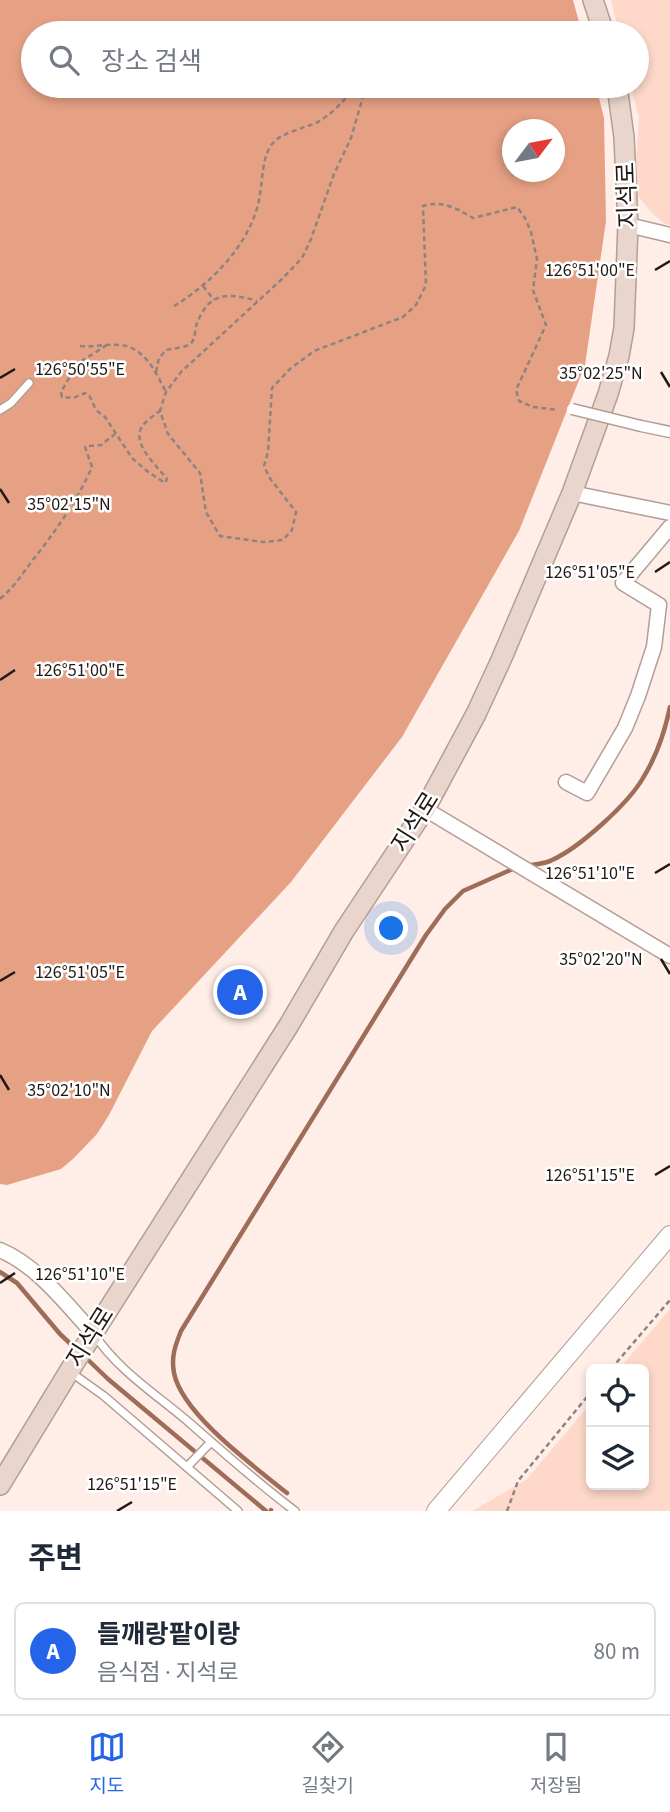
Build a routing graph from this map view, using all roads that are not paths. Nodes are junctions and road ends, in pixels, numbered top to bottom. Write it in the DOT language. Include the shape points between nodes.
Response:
graph roads {
  1 [pos="593,0"];
  2 [pos="600,21"];
  3 [pos="619,98"];
  4 [pos="628,225"];
  5 [pos="670,235"];
  6 [pos="29,383"];
  7 [pos="572,409"];
  8 [pos="0,410"];
  9 [pos="670,432"];
  10 [pos="572,493"];
  11 [pos="670,513"];
  12 [pos="670,527"];
  13 [pos="566,782"];
  14 [pos="425,809"];
  15 [pos="670,956"];
  16 [pos="670,1235"];
  17 [pos="0,1250"];
  18 [pos="92,1334"];
  19 [pos="71,1368"];
  20 [pos="210,1443"];
  21 [pos="187,1467"];
  22 [pos="0,1485"];
  23 [pos="293,1510"];
  24 [pos="239,1511"];
  25 [pos="436,1511"];
  1 -- 2 [label="main road"];
  3 -- 4 [label="main road, 지석로"];
  4 -- 5 [label="street"];
  4 -- 10 [label="main road, 지석로" via="619,356"];
  6 -- 8 [label="lane"];
  7 -- 9 [label="street, bridge"];
  10 -- 11 [label="street"];
  10 -- 14 [label="main road, 지석로" via="501,660"];
  12 -- 13 [label="street" via="623,583 659,604 654,647 625,728 587,793"];
  14 -- 15 [label="street"];
  14 -- 18 [label="main road, 지석로"];
  16 -- 25 [label="street"];
  17 -- 18 [label="street" via="41,1278"];
  18 -- 19 [label="main road, 지석로"];
  18 -- 20 [label="lane"];
  19 -- 21 [label="lane"];
  19 -- 22 [label="main road, 지석로"];
  20 -- 21 [label="lane"];
  20 -- 23 [label="lane"];
  21 -- 24 [label="lane"];
}
